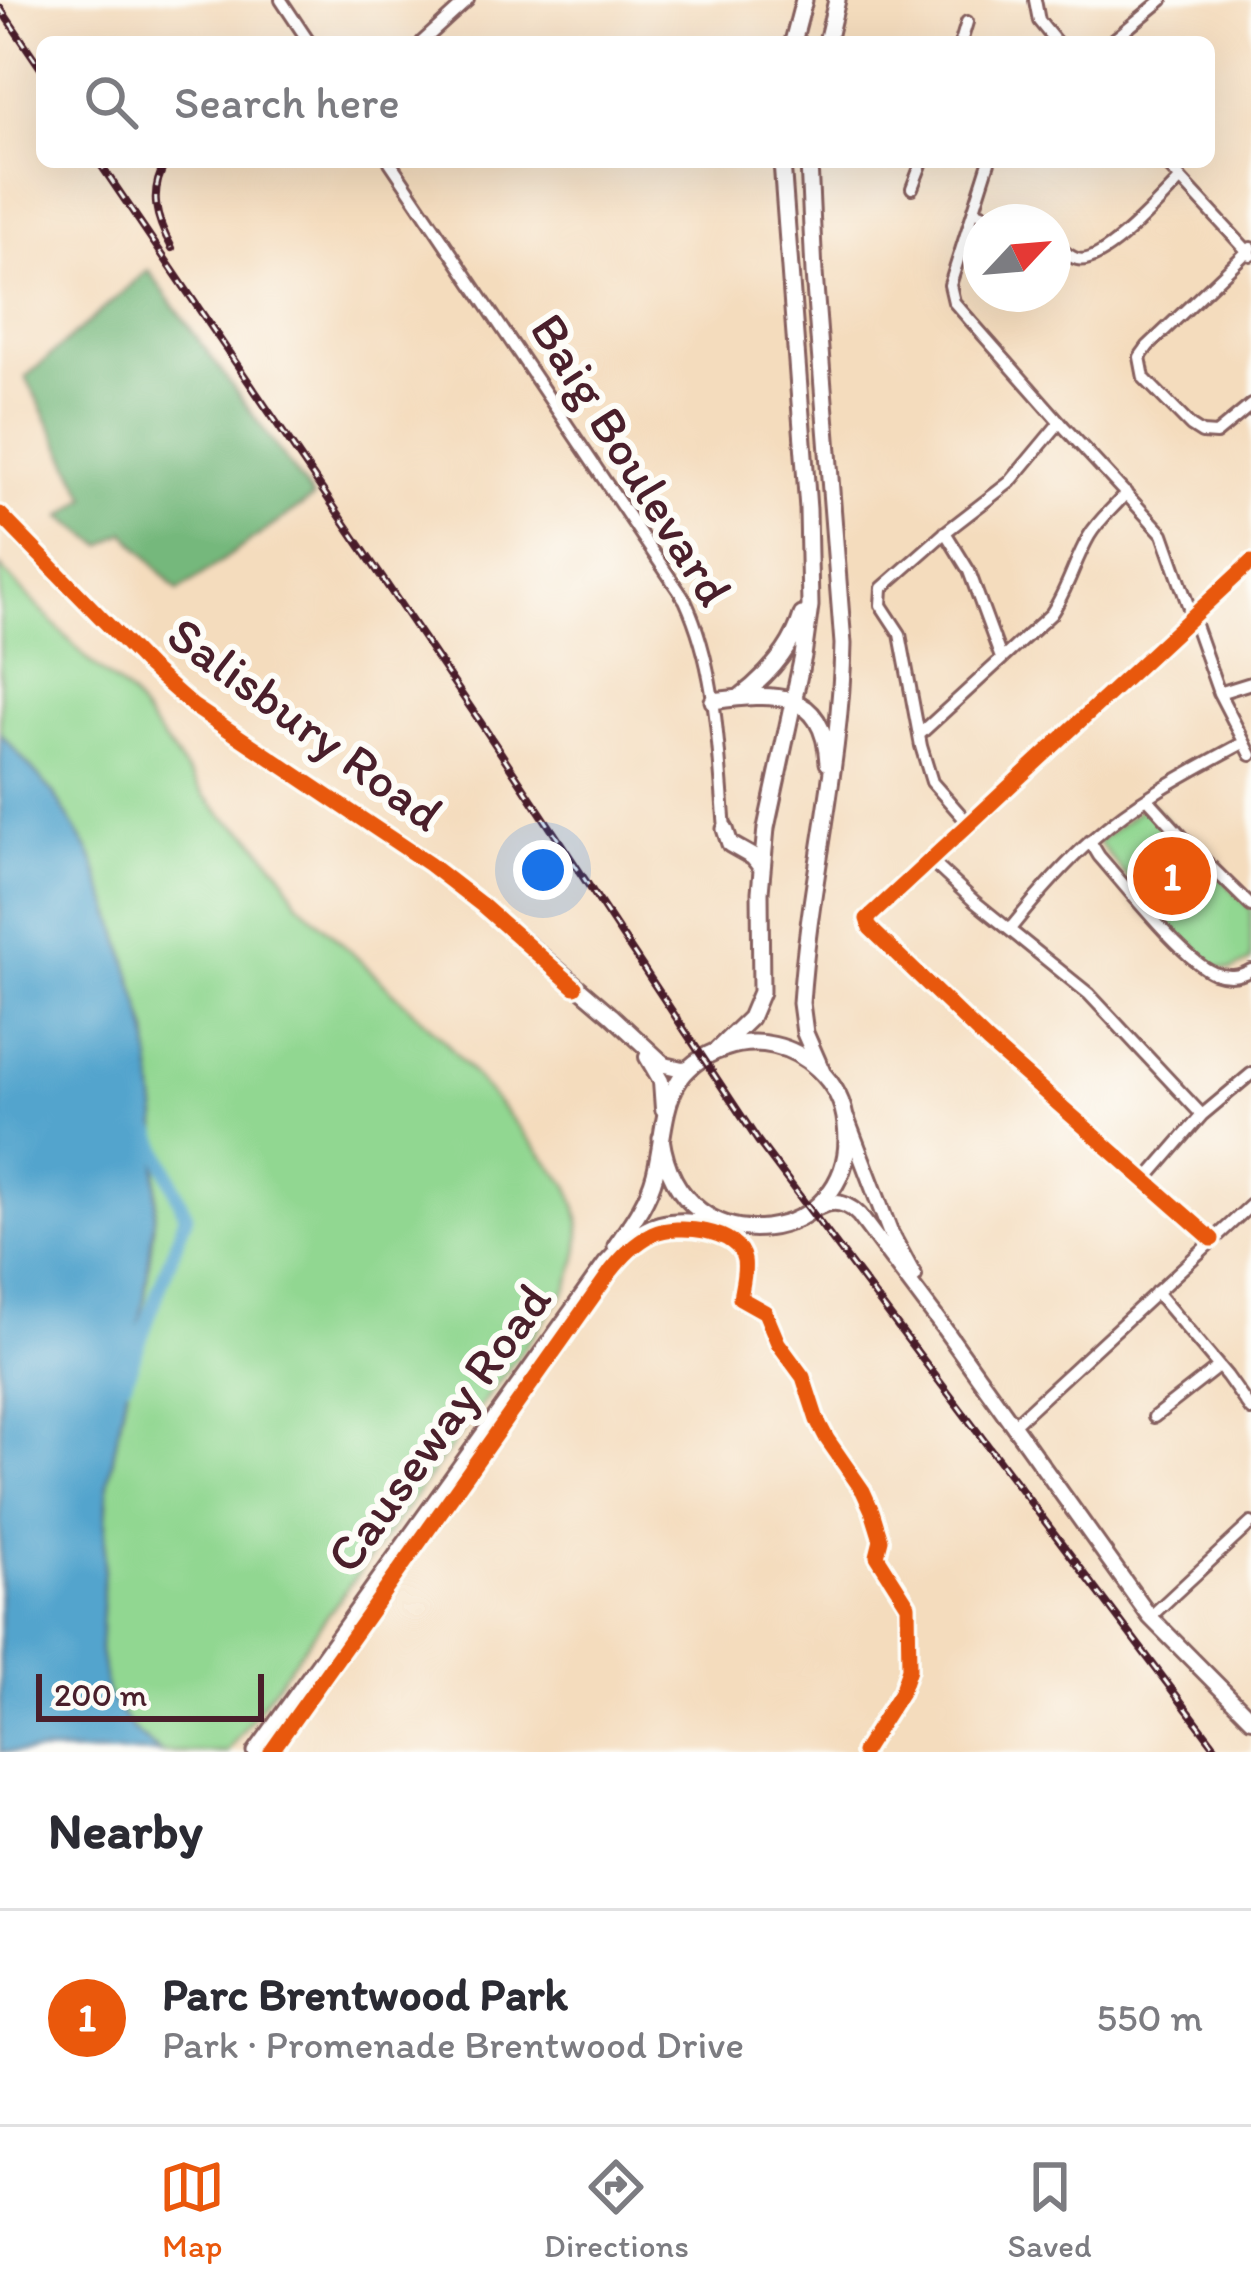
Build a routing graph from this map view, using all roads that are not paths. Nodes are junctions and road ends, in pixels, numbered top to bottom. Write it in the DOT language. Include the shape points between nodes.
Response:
graph roads {
  1 [pos="281,0"];
  2 [pos="468,0"];
  3 [pos="795,0"];
  4 [pos="804,0"];
  5 [pos="826,0"];
  6 [pos="837,0"];
  7 [pos="1035,0"];
  8 [pos="1162,0"];
  9 [pos="967,22"];
  10 [pos="305,36"];
  11 [pos="429,36"];
  12 [pos="791,36"];
  13 [pos="792,36"];
  14 [pos="823,36"];
  15 [pos="825,36"];
  16 [pos="963,36"];
  17 [pos="1051,36"];
  18 [pos="1118,36"];
  19 [pos="394,168"];
  20 [pos="782,168"];
  21 [pos="809,168"];
  22 [pos="920,168"];
  23 [pos="987,168"];
  24 [pos="1171,168"];
  25 [pos="1181,179"];
  26 [pos="912,188"];
  27 [pos="976,204"];
  28 [pos="963,245"];
  29 [pos="1250,252"];
  30 [pos="1071,255"];
  31 [pos="1251,405"];
  32 [pos="1060,422"];
  33 [pos="1126,493"];
  34 [pos="0,514"];
  35 [pos="945,532"];
  36 [pos="1251,562"];
  37 [pos="810,571"];
  38 [pos="1194,616"];
  39 [pos="1001,658"];
  40 [pos="1251,682"];
  41 [pos="1219,693"];
  42 [pos="740,697"];
  43 [pos="794,699"];
  44 [pos="713,701"];
  45 [pos="919,735"];
  46 [pos="1247,749"];
  47 [pos="1147,798"];
  48 [pos="828,808"];
  49 [pos="969,824"];
  50 [pos="725,829"];
  51 [pos="1090,842"];
  52 [pos="929,859"];
  53 [pos="761,867"];
  54 [pos="1251,905"];
  55 [pos="1010,929"];
  56 [pos="1251,970"];
  57 [pos="575,987"];
  58 [pos="716,1050"];
  59 [pos="690,1068"];
  60 [pos="822,1072"];
  61 [pos="1251,1074"];
  62 [pos="1202,1115"];
  63 [pos="845,1116"];
  64 [pos="661,1131"];
  65 [pos="1144,1182"];
  66 [pos="1251,1205"];
  67 [pos="808,1212"];
  68 [pos="730,1226"];
  69 [pos="1212,1239"];
  70 [pos="606,1264"];
  71 [pos="1156,1292"];
  72 [pos="943,1327"];
  73 [pos="1218,1367"];
  74 [pos="1249,1404"];
  75 [pos="1154,1417"];
  76 [pos="1012,1426"];
  77 [pos="1251,1523"];
  78 [pos="1150,1617"];
  79 [pos="1251,1718"];
  80 [pos="256,1752"];
  1 -- 10 [label="street"];
  2 -- 11 [label="street"];
  3 -- 12 [label="highway"];
  4 -- 13 [label="highway"];
  5 -- 14 [label="highway"];
  6 -- 15 [label="highway"];
  7 -- 17 [label="street"];
  8 -- 18 [label="street"];
  9 -- 16 [label="street"];
  19 -- 44 [label="street, Baig Boulevard" via="677,585 702,644"];
  20 -- 37 [label="highway"];
  21 -- 48 [label="highway" via="843,644"];
  22 -- 26 [label="street"];
  23 -- 27 [label="street"];
  24 -- 25 [label="street"];
  25 -- 29 [label="street"];
  25 -- 30 [label="street" via="1109,249 1092,259"];
  28 -- 32 [label="street" via="950,285 954,302"];
  29 -- 31 [label="street" via="1140,358 1144,378 1202,433 1216,434"];
  32 -- 33 [label="street"];
  32 -- 35 [label="street" via="1010,482"];
  33 -- 38 [label="street" via="1163,534"];
  33 -- 39 [label="street" via="1087,540 1051,614"];
  34 -- 57 [label="main road, Salisbury Road" via="193,706 429,864"];
  35 -- 39 [label="street"];
  35 -- 45 [label="street" via="882,588 881,605 900,634"];
  36 -- 38 [label="street"];
  37 -- 42 [label="highway" via="794,638"];
  37 -- 43 [label="highway"];
  38 -- 41 [label="street"];
  38 -- 49 [label="street"];
  39 -- 45 [label="street"];
  40 -- 41 [label="street"];
  41 -- 46 [label="street"];
  42 -- 43 [label="highway"];
  42 -- 44 [label="highway"];
  43 -- 48 [label="highway" via="824,734"];
  43 -- 53 [label="highway"];
  44 -- 50 [label="street, Baig Boulevard"];
  45 -- 49 [label="street" via="932,782"];
  46 -- 47 [label="street"];
  47 -- 51 [label="street"];
  47 -- 54 [label="street"];
  48 -- 60 [label="highway" via="801,1009"];
  49 -- 52 [label="street"];
  50 -- 53 [label="highway" via="730,844"];
  51 -- 55 [label="street"];
  51 -- 56 [label="street" via="1184,951 1229,977"];
  52 -- 55 [label="street"];
  52 -- 65 [label="street" via="867,920 870,928"];
  53 -- 58 [label="highway" via="761,992 750,1018"];
  55 -- 62 [label="street" via="1088,994"];
  57 -- 59 [label="main road, Salisbury Road" via="665,1065"];
  57 -- 64 [label="main road, Salisbury Road" via="655,1068 664,1096"];
  58 -- 59 [label="highway"];
  58 -- 60 [label="highway" via="781,1046"];
  59 -- 64 [label="highway" via="667,1102"];
  60 -- 63 [label="highway"];
  61 -- 62 [label="street"];
  62 -- 65 [label="street"];
  63 -- 67 [label="highway" via="841,1170"];
  63 -- 72 [label="main road" via="890,1232"];
  64 -- 68 [label="highway" via="681,1194"];
  64 -- 70 [label="highway, Causeway Road" via="648,1194"];
  65 -- 69 [label="street"];
  66 -- 69 [label="street"];
  67 -- 68 [label="highway" via="778,1227"];
  67 -- 72 [label="main road" via="833,1202 850,1207"];
  68 -- 70 [label="highway, Causeway Road" via="653,1225"];
  69 -- 71 [label="street"];
  70 -- 80 [label="highway, Causeway Road"];
  71 -- 73 [label="street"];
  71 -- 76 [label="street"];
  72 -- 76 [label="main road"];
  73 -- 74 [label="street"];
  73 -- 75 [label="street"];
  76 -- 78 [label="main road"];
  77 -- 78 [label="street"];
  78 -- 79 [label="main road"];
}
